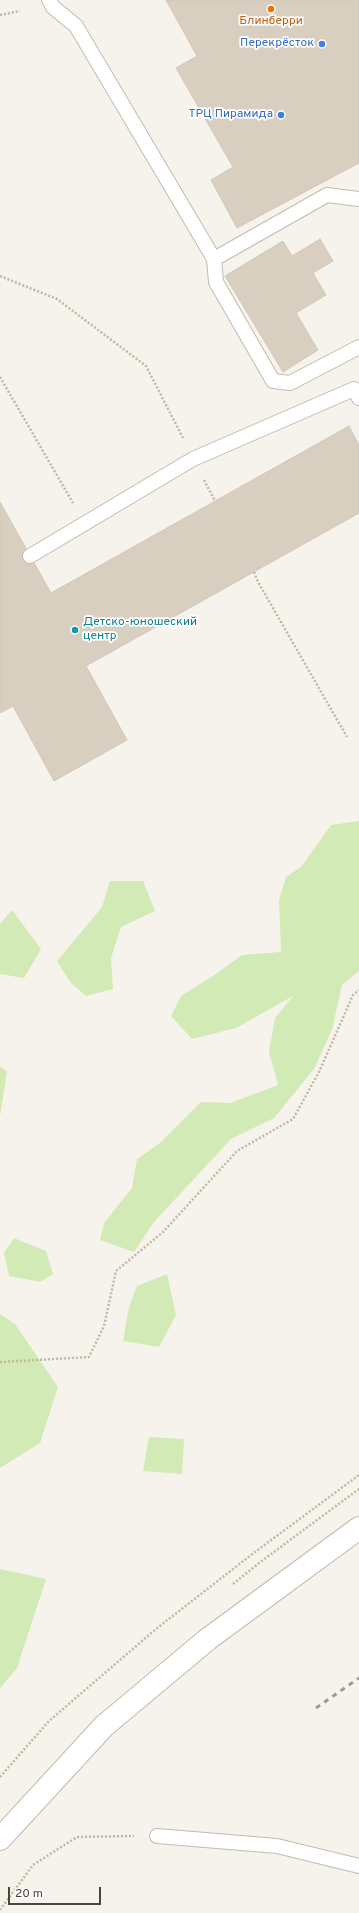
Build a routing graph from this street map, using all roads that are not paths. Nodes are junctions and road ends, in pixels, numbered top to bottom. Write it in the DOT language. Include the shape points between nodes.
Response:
graph roads {
  1 [pos="49,0"];
  2 [pos="359,199"];
  3 [pos="214,259"];
  4 [pos="359,347"];
  5 [pos="359,398"];
  6 [pos="30,556"];
  7 [pos="359,1528"];
  8 [pos="157,1836"];
  9 [pos="0,1840"];
  10 [pos="359,1866"];
  1 -- 3 [label="lane" via="53,7 76,26"];
  2 -- 3 [label="lane" via="327,195"];
  3 -- 4 [label="lane" via="216,282 273,381 290,383"];
  5 -- 6 [label="lane" via="354,389 194,459"];
  7 -- 9 [label="street" via="208,1638 104,1726"];
  8 -- 10 [label="lane" via="277,1846"];
}
